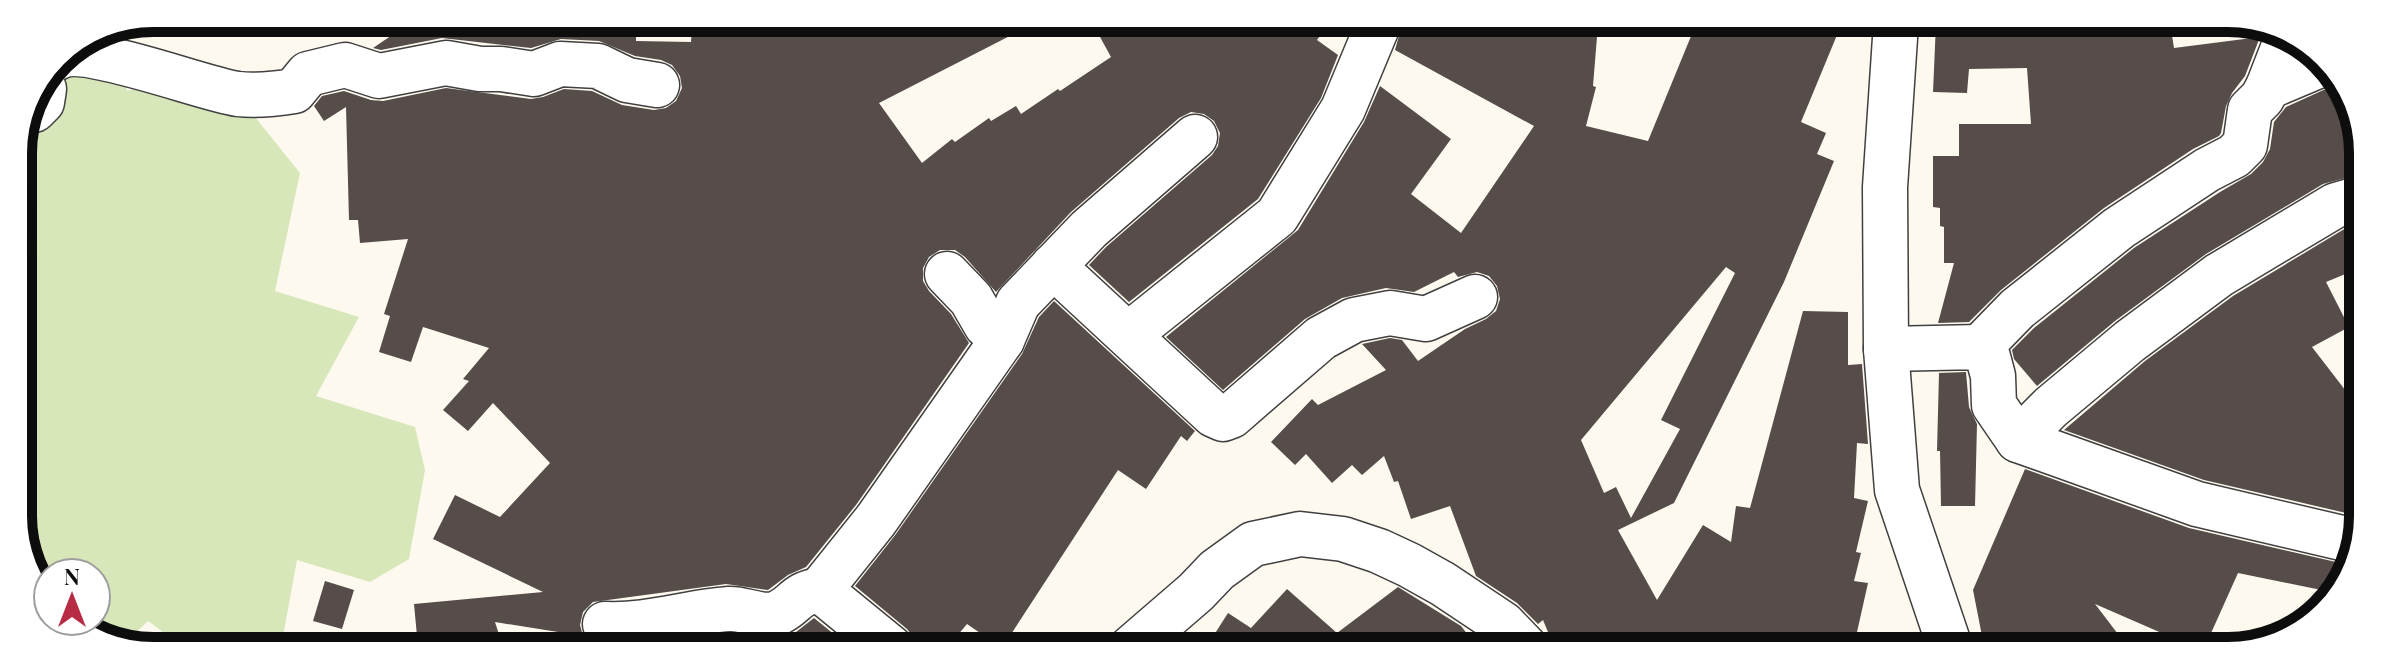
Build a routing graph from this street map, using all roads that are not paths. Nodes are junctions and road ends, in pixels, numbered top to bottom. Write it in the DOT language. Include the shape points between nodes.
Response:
graph roads {
  1 [pos="1375,32"];
  2 [pos="1895,32"];
  3 [pos="2284,46"];
  4 [pos="81,56"];
  5 [pos="2313,68"];
  6 [pos="657,85"];
  7 [pos="2268,87"];
  8 [pos="1195,137"];
  9 [pos="2349,201"];
  10 [pos="1053,266"];
  11 [pos="947,274"];
  12 [pos="1475,297"];
  13 [pos="1128,335"];
  14 [pos="1002,340"];
  15 [pos="1980,347"];
  16 [pos="1886,349"];
  17 [pos="2018,440"];
  18 [pos="2347,539"];
  19 [pos="820,590"];
  20 [pos="605,624"];
  21 [pos="878,637"];
  22 [pos="1144,637"];
  23 [pos="1515,637"];
  24 [pos="1947,637"];
  1 -- 13 [label="street" via="1343,109 1277,216"];
  2 -- 16 [label="street" via="1885,187"];
  3 -- 7 [label="street"];
  4 -- 6 [label="street" via="264,96 294,91 308,74 345,65 379,76 446,63 534,74 560,64 598,66 627,80"];
  5 -- 7 [label="street"];
  7 -- 15 [label="street" via="2250,110 2245,145 2234,156 2119,228 2017,309"];
  8 -- 10 [label="street"];
  9 -- 17 [label="street" via="2219,275 2118,351"];
  10 -- 13 [label="street"];
  10 -- 14 [label="street" via="1018,303"];
  11 -- 14 [label="street"];
  12 -- 13 [label="street" via="1426,319 1390,313 1354,320 1321,338 1223,419"];
  14 -- 19 [label="street" via="876,520"];
  15 -- 16 [label="street"];
  15 -- 17 [label="street" via="1993,376 1994,405"];
  16 -- 24 [label="street" via="1897,490"];
  17 -- 18 [label="street" via="2197,504"];
  19 -- 20 [label="street" via="804,592 778,613 767,615 731,609 631,625"];
  19 -- 21 [label="street"];
  22 -- 23 [label="street" via="1253,544 1300,534 1343,539 1409,565"];
}
